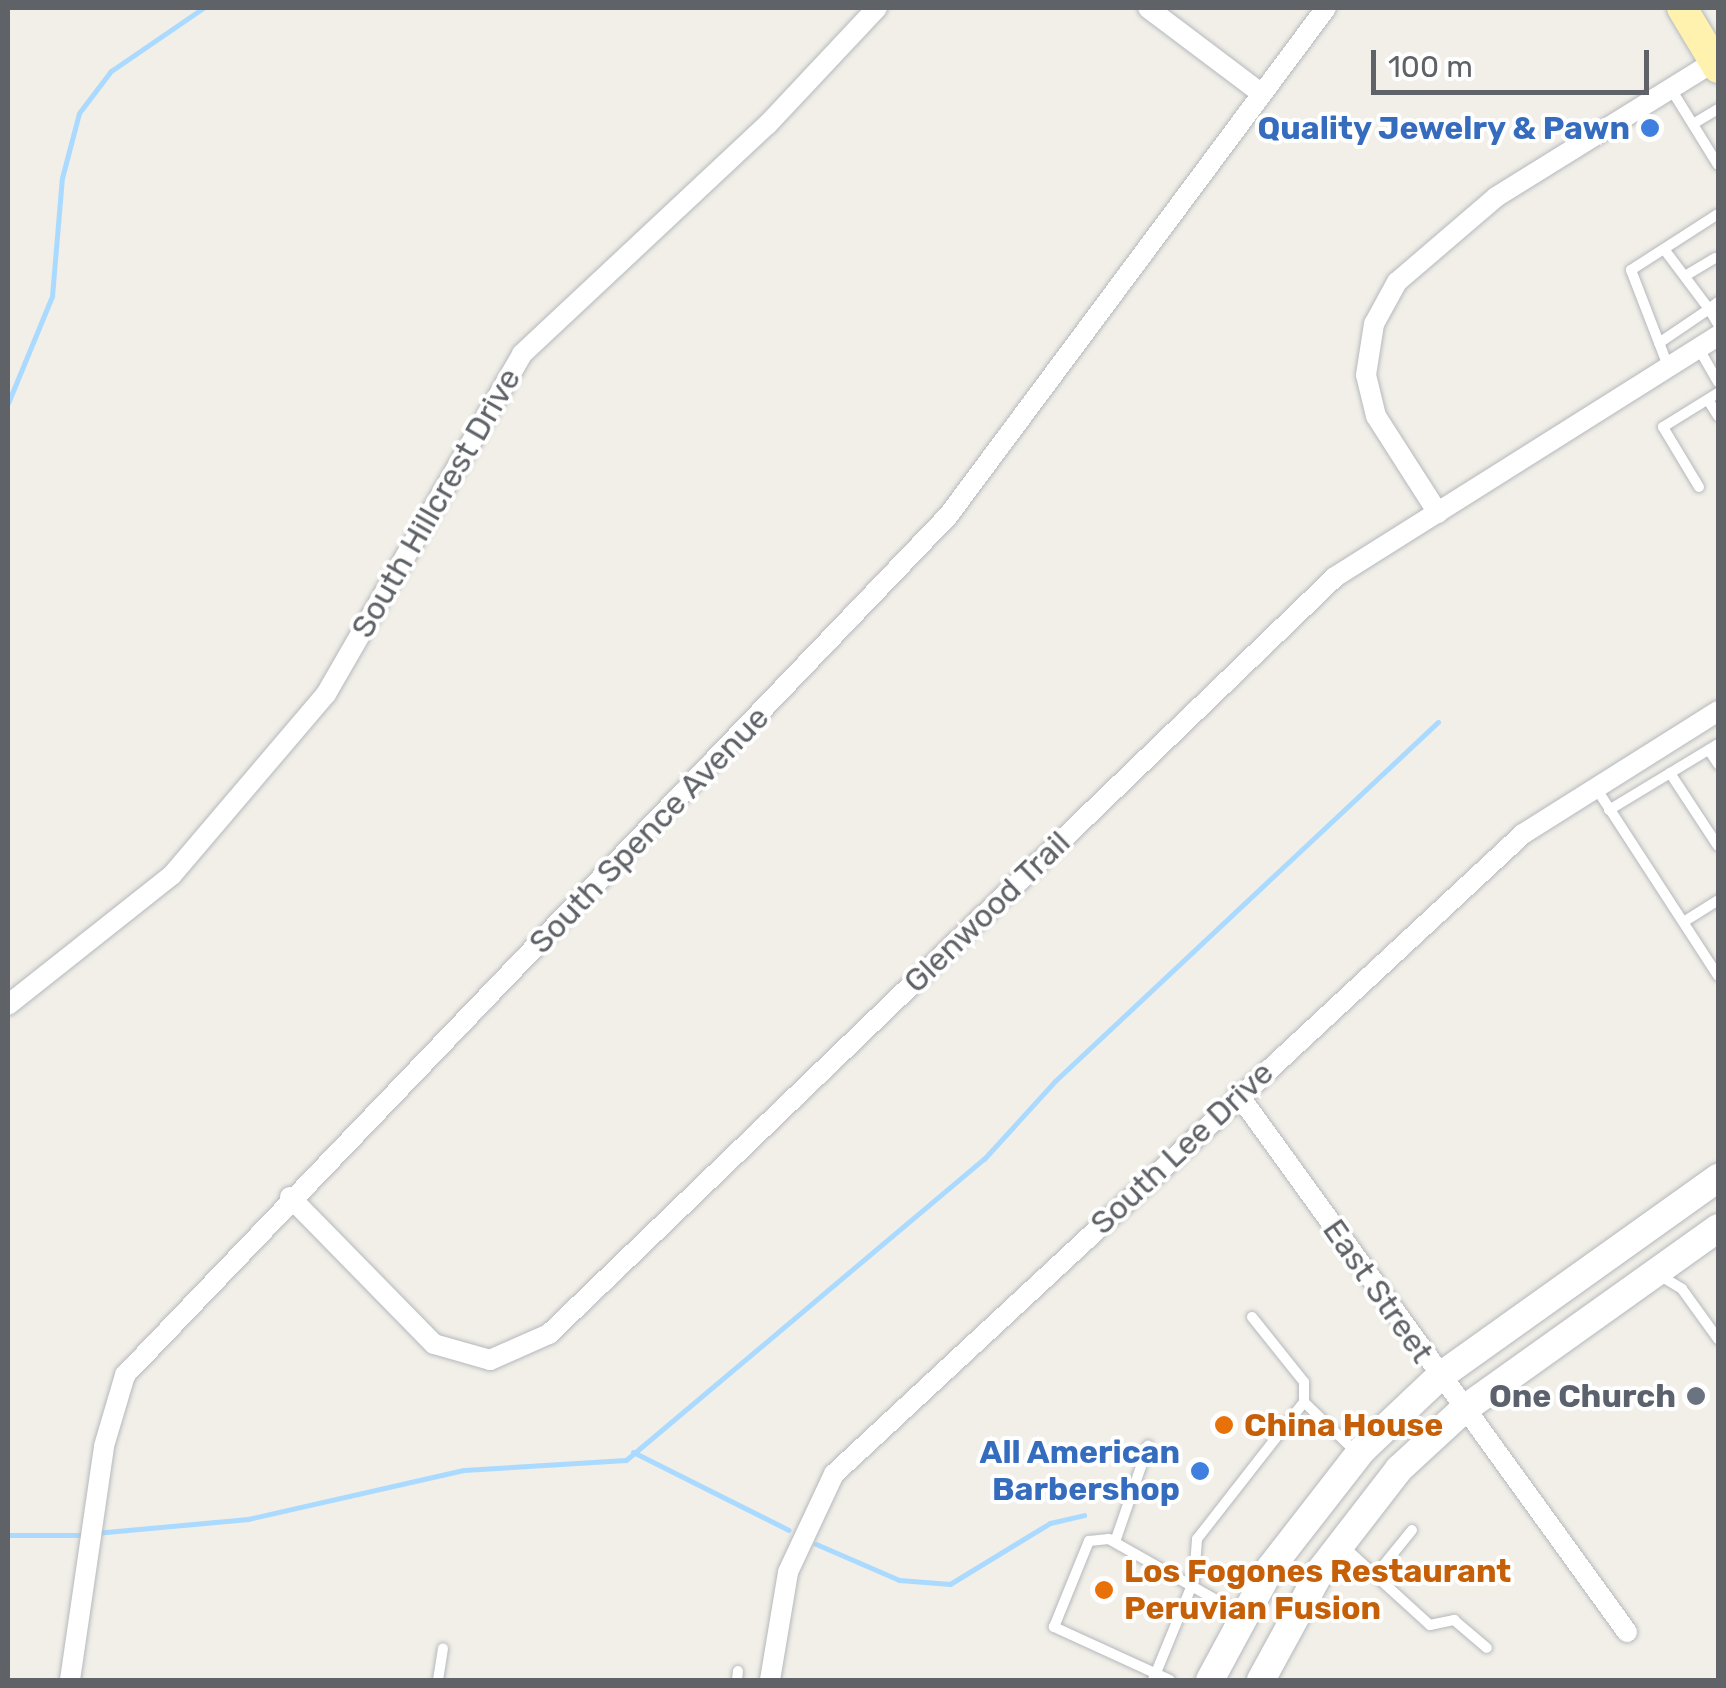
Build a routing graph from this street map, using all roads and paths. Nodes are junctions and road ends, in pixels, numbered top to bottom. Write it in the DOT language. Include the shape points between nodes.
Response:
graph roads {
  1 [pos="877,8"];
  2 [pos="1148,8"];
  3 [pos="1326,8"];
  4 [pos="1682,8"];
  5 [pos="1714,52"];
  6 [pos="1671,88"];
  7 [pos="1261,93"];
  8 [pos="1718,108"];
  9 [pos="1694,124"];
  10 [pos="1718,165"];
  11 [pos="1718,214"];
  12 [pos="1664,249"];
  13 [pos="1715,258"];
  14 [pos="1685,276"];
  15 [pos="1714,305"];
  16 [pos="1718,324"];
  17 [pos="1718,336"];
  18 [pos="1659,343"];
  19 [pos="1699,349"];
  20 [pos="1668,368"];
  21 [pos="1718,382"];
  22 [pos="1713,396"];
  23 [pos="1718,416"];
  24 [pos="1699,487"];
  25 [pos="1438,513"];
  26 [pos="1718,711"];
  27 [pos="1714,746"];
  28 [pos="1718,764"];
  29 [pos="1670,773"];
  30 [pos="1595,786"];
  31 [pos="1609,810"];
  32 [pos="1718,846"];
  33 [pos="1718,900"];
  34 [pos="1685,920"];
  35 [pos="1718,976"];
  36 [pos="8,1004"];
  37 [pos="1238,1094"];
  38 [pos="1718,1178"];
  39 [pos="290,1198"];
  40 [pos="1718,1228"];
  41 [pos="1655,1273"];
  42 [pos="1252,1317"];
  43 [pos="1718,1339"];
  44 [pos="1439,1377"];
  45 [pos="1304,1402"];
  46 [pos="1463,1410"];
  47 [pos="1148,1446"];
  48 [pos="1358,1454"];
  49 [pos="1412,1530"];
  50 [pos="1115,1542"];
  51 [pos="1341,1544"];
  52 [pos="1378,1572"];
  53 [pos="1191,1588"];
  54 [pos="1244,1616"];
  55 [pos="1627,1632"];
  56 [pos="443,1648"];
  57 [pos="1488,1648"];
  58 [pos="1155,1677"];
  59 [pos="70,1680"];
  60 [pos="438,1680"];
  61 [pos="770,1680"];
  62 [pos="1170,1680"];
  63 [pos="1210,1680"];
  64 [pos="1261,1680"];
  1 -- 36 [label="street, South Hillcrest Drive" via="767,125 522,354 326,694 172,875"];
  2 -- 7 [label="street"];
  3 -- 7 [label="street, South Spence Avenue"];
  4 -- 5 [label="main road"];
  5 -- 6 [label="street"];
  6 -- 9 [label="lane"];
  6 -- 25 [label="street" via="1496,197 1397,282 1374,324 1366,375 1376,416"];
  7 -- 39 [label="street, South Spence Avenue" via="948,516"];
  8 -- 9 [label="lane"];
  9 -- 10 [label="lane"];
  11 -- 12 [label="lane"];
  12 -- 14 [label="lane"];
  12 -- 18 [label="lane" via="1631,270"];
  13 -- 14 [label="lane"];
  14 -- 15 [label="lane"];
  15 -- 16 [label="lane"];
  15 -- 18 [label="lane"];
  17 -- 19 [label="street, Glenwood Trail"];
  18 -- 20 [label="lane"];
  19 -- 20 [label="street, Glenwood Trail"];
  19 -- 21 [label="lane"];
  20 -- 25 [label="street, Glenwood Trail"];
  22 -- 23 [label="lane"];
  22 -- 24 [label="lane" via="1663,427"];
  25 -- 39 [label="street, Glenwood Trail" via="1335,578 549,1334 490,1360 434,1344"];
  26 -- 30 [label="street, South Lee Drive"];
  27 -- 28 [label="lane"];
  27 -- 29 [label="lane"];
  29 -- 31 [label="lane"];
  29 -- 32 [label="lane"];
  30 -- 31 [label="lane"];
  30 -- 37 [label="street, South Lee Drive" via="1524,834"];
  31 -- 34 [label="lane"];
  33 -- 34 [label="lane"];
  34 -- 35 [label="lane"];
  37 -- 44 [label="street, East Street"];
  37 -- 61 [label="street, South Lee Drive" via="834,1474 788,1572"];
  38 -- 44 [label="street"];
  39 -- 59 [label="street, South Spence Avenue" via="125,1375 93,1521"];
  40 -- 41 [label="street"];
  41 -- 43 [label="lane" via="1682,1289"];
  41 -- 46 [label="street"];
  42 -- 45 [label="lane" via="1304,1382"];
  44 -- 46 [label="street, East Street"];
  44 -- 48 [label="street"];
  45 -- 48 [label="lane"];
  45 -- 53 [label="lane" via="1197,1539"];
  46 -- 51 [label="street" via="1399,1469"];
  46 -- 55 [label="street, East Street"];
  47 -- 50 [label="lane"];
  48 -- 54 [label="street"];
  49 -- 52 [label="lane"];
  50 -- 53 [label="lane"];
  50 -- 58 [label="lane" via="1096,1538 1083,1547 1052,1622"];
  51 -- 52 [label="lane"];
  51 -- 64 [label="street"];
  52 -- 57 [label="lane" via="1377,1585 1430,1625 1454,1620"];
  53 -- 54 [label="lane"];
  53 -- 58 [label="lane"];
  54 -- 63 [label="street"];
  56 -- 60 [label="lane"];
  58 -- 62 [label="lane"];
}
